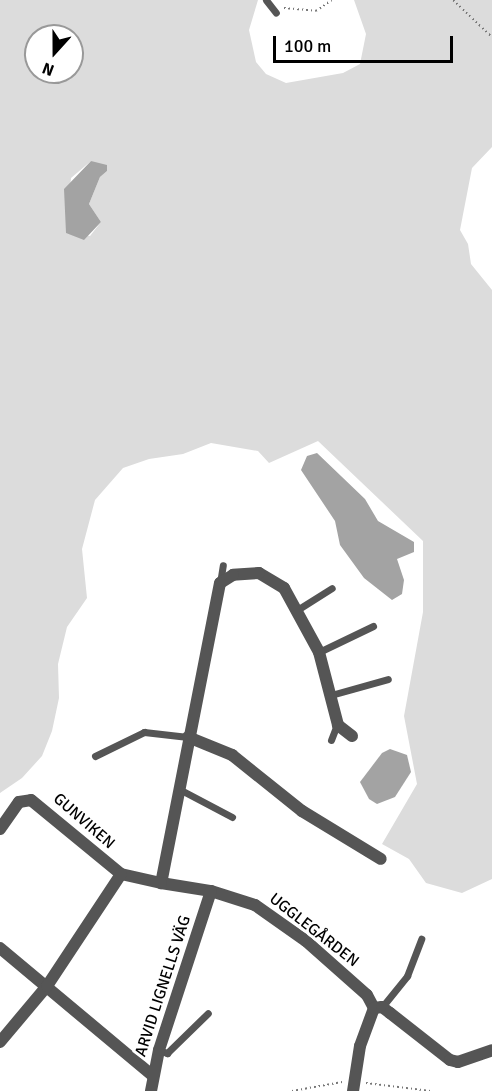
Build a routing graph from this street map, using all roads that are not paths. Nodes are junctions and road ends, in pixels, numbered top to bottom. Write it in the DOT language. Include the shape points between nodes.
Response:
graph roads {
  1 [pos="268,2"];
  2 [pos="276,12"];
  3 [pos="220,567"];
  4 [pos="220,583"];
  5 [pos="332,588"];
  6 [pos="297,610"];
  7 [pos="373,626"];
  8 [pos="319,652"];
  9 [pos="388,678"];
  10 [pos="331,695"];
  11 [pos="338,722"];
  12 [pos="352,736"];
  13 [pos="188,737"];
  14 [pos="331,740"];
  15 [pos="95,756"];
  16 [pos="178,789"];
  17 [pos="232,817"];
  18 [pos="0,829"];
  19 [pos="381,859"];
  20 [pos="121,874"];
  21 [pos="161,884"];
  22 [pos="211,891"];
  23 [pos="421,939"];
  24 [pos="0,948"];
  25 [pos="47,986"];
  26 [pos="378,1008"];
  27 [pos="208,1013"];
  28 [pos="0,1042"];
  29 [pos="159,1050"];
  30 [pos="492,1050"];
  31 [pos="152,1075"];
  32 [pos="151,1091"];
  33 [pos="353,1091"];
  1 -- 2 [label="lane"];
  3 -- 4 [label="lane"];
  4 -- 6 [label="street" via="233,575 260,573 285,588"];
  4 -- 13 [label="street"];
  5 -- 6 [label="lane"];
  6 -- 8 [label="street"];
  7 -- 8 [label="lane"];
  8 -- 10 [label="street"];
  9 -- 10 [label="lane"];
  10 -- 11 [label="street"];
  11 -- 12 [label="street"];
  11 -- 14 [label="lane"];
  13 -- 15 [label="lane" via="144,732"];
  13 -- 16 [label="street"];
  13 -- 19 [label="street" via="250,766 302,811"];
  16 -- 17 [label="lane"];
  16 -- 21 [label="street"];
  18 -- 20 [label="street, GUNVIKEN" via="19,802 38,803"];
  20 -- 21 [label="street, GUNVIKEN"];
  20 -- 25 [label="street"];
  21 -- 22 [label="street, UGGLEGÅRDEN"];
  22 -- 26 [label="street, UGGLEGÅRDEN" via="247,902 274,916"];
  22 -- 29 [label="street, ARVID LIGNELLS VÄG"];
  23 -- 26 [label="lane" via="407,976"];
  24 -- 25 [label="street"];
  25 -- 28 [label="street"];
  25 -- 31 [label="street"];
  26 -- 30 [label="street, UGGLEGÅRDEN" via="450,1060 458,1062"];
  26 -- 33 [label="street" via="360,1046"];
  27 -- 29 [label="lane" via="167,1053"];
  29 -- 31 [label="street, ARVID LIGNELLS VÄG"];
  31 -- 32 [label="street, ARVID LIGNELLS VÄG"];
}
